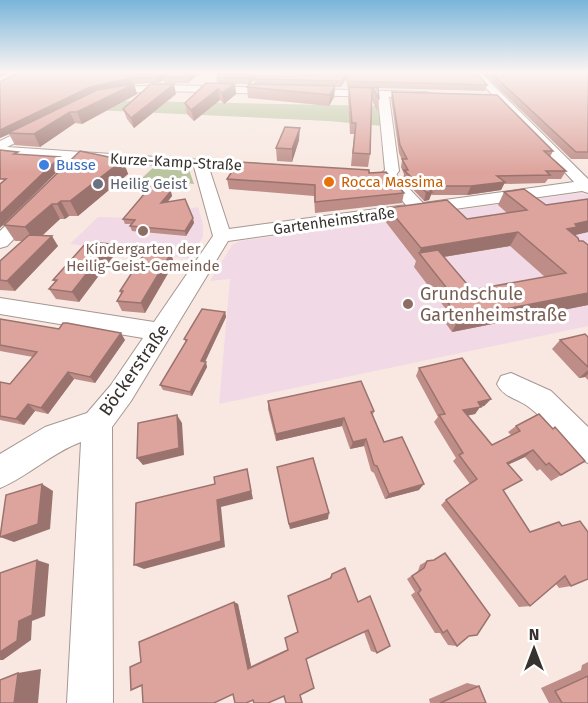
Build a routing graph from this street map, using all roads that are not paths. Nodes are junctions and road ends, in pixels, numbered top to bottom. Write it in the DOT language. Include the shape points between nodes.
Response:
graph roads {
  1 [pos="384,106"];
  2 [pos="508,106"];
  3 [pos="57,117"];
  4 [pos="0,146"];
  5 [pos="0,151"];
  6 [pos="84,156"];
  7 [pos="203,164"];
  8 [pos="71,169"];
  9 [pos="287,169"];
  10 [pos="587,186"];
  11 [pos="42,200"];
  12 [pos="419,209"];
  13 [pos="222,236"];
  14 [pos="0,242"];
  15 [pos="0,306"];
  16 [pos="161,332"];
  17 [pos="511,384"];
  18 [pos="98,423"];
  19 [pos="588,448"];
  20 [pos="0,472"];
  21 [pos="90,703"];
  1 -- 12 [label="street" via="392,171 382,175"];
  2 -- 10 [label="street"];
  3 -- 4 [label="street"];
  5 -- 6 [label="street, Kurze-Kamp-Straße"];
  6 -- 7 [label="street, Kurze-Kamp-Straße"];
  6 -- 8 [label="street"];
  7 -- 9 [label="street, Kurze-Kamp-Straße"];
  7 -- 13 [label="street" via="201,169"];
  10 -- 12 [label="street, Gartenheimstraße"];
  11 -- 14 [label="street"];
  12 -- 13 [label="street, Gartenheimstraße"];
  13 -- 16 [label="street, Böckerstraße"];
  15 -- 16 [label="street"];
  16 -- 18 [label="street, Böckerstraße"];
  17 -- 19 [label="street" via="541,400"];
  18 -- 20 [label="street" via="56,437"];
  18 -- 21 [label="street, Böckerstraße"];
}
